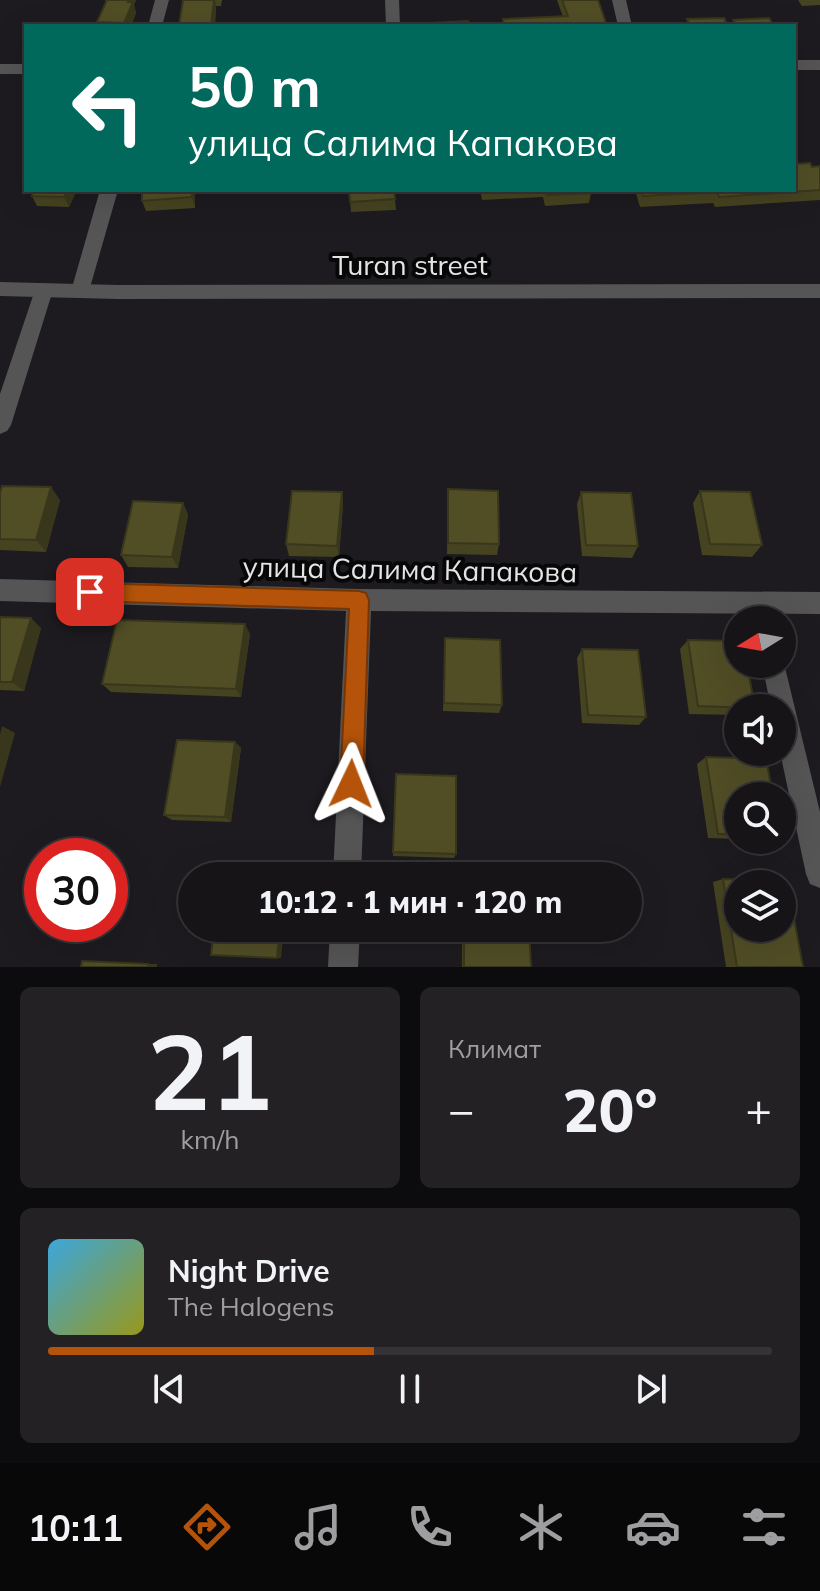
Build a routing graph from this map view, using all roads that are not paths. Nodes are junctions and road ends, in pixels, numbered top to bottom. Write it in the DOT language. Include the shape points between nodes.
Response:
graph roads {
  1 [pos="162,0"];
  2 [pos="392,0"];
  3 [pos="619,0"];
  4 [pos="156,24"];
  5 [pos="393,24"];
  6 [pos="625,24"];
  7 [pos="796,65"];
  8 [pos="820,65"];
  9 [pos="0,69"];
  10 [pos="24,69"];
  11 [pos="108,192"];
  12 [pos="0,289"];
  13 [pos="44,290"];
  14 [pos="80,291"];
  15 [pos="820,291"];
  16 [pos="0,425"];
  17 [pos="0,590"];
  18 [pos="359,600"];
  19 [pos="820,603"];
  20 [pos="796,606"];
  21 [pos="724,610"];
  22 [pos="777,678"];
  23 [pos="348,862"];
  24 [pos="820,874"];
  25 [pos="344,942"];
  26 [pos="343,967"];
  1 -- 4 [label="street"];
  2 -- 5 [label="street"];
  3 -- 6 [label="street"];
  7 -- 8 [label="street"];
  9 -- 10 [label="street"];
  11 -- 14 [label="street"];
  12 -- 13 [label="street, Turan street"];
  13 -- 14 [label="street, Turan street"];
  13 -- 16 [label="street"];
  14 -- 15 [label="street, Turan street"];
  17 -- 18 [label="street, улица Салима Капакова"];
  18 -- 21 [label="street, улица Салима Капакова"];
  18 -- 23 [label="street"];
  19 -- 20 [label="street, улица Салима Капакова"];
  22 -- 24 [label="street"];
  25 -- 26 [label="street"];
}
